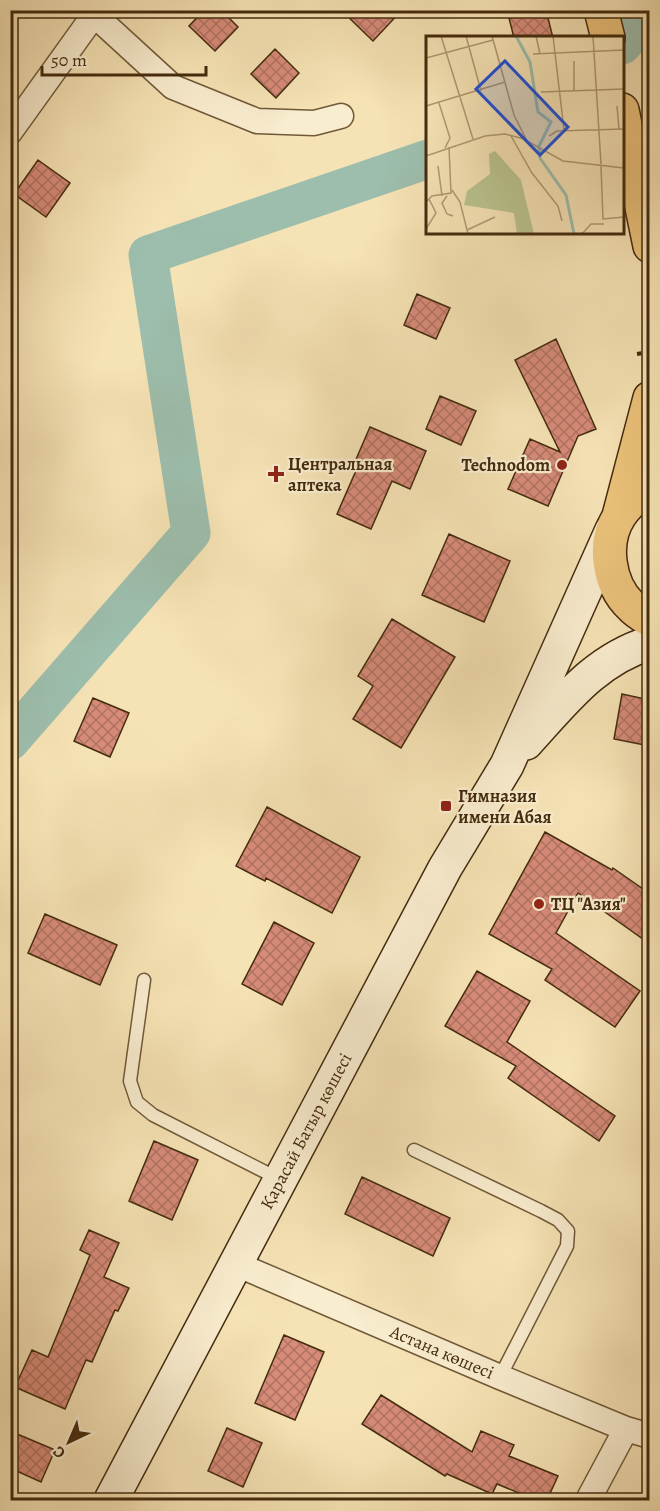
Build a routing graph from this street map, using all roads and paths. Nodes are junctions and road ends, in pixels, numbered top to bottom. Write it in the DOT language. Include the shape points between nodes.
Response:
graph roads {
  1 [pos="91,13"];
  2 [pos="341,116"];
  3 [pos="625,124"];
  4 [pos="10,132"];
  5 [pos="650,246"];
  6 [pos="650,352"];
  7 [pos="637,354"];
  8 [pos="650,398"];
  9 [pos="650,486"];
  10 [pos="618,517"];
  11 [pos="650,620"];
  12 [pos="650,643"];
  13 [pos="507,765"];
  14 [pos="144,980"];
  15 [pos="414,1150"];
  16 [pos="280,1179"];
  17 [pos="236,1264"];
  18 [pos="500,1377"];
  19 [pos="626,1429"];
  20 [pos="650,1436"];
  21 [pos="111,1500"];
  22 [pos="588,1500"];
  1 -- 2 [label="street" via="173,87 257,121 314,123"];
  1 -- 4 [label="street"];
  3 -- 5 [label="main road"];
  6 -- 7 [label="path"];
  8 -- 10 [label="main road"];
  9 -- 10 [label="main road" via="632,499"];
  10 -- 11 [label="main road" via="610,540 610,563 617,586 630,606"];
  10 -- 13 [label="main road"];
  12 -- 13 [label="main road" via="630,649 587,677"];
  13 -- 16 [label="main road, Қарасай Батыр көшесі" via="445,868"];
  14 -- 16 [label="lane" via="130,1081 137,1102 153,1115"];
  15 -- 18 [label="lane" via="541,1211 568,1231 567,1246"];
  16 -- 17 [label="main road, Қарасай Батыр көшесі"];
  17 -- 18 [label="street, Астана көшесі"];
  17 -- 21 [label="main road, Қарасай Батыр көшесі"];
  18 -- 19 [label="street, Астана көшесі"];
  19 -- 20 [label="street, Астана көшесі"];
  19 -- 22 [label="street"];
}
